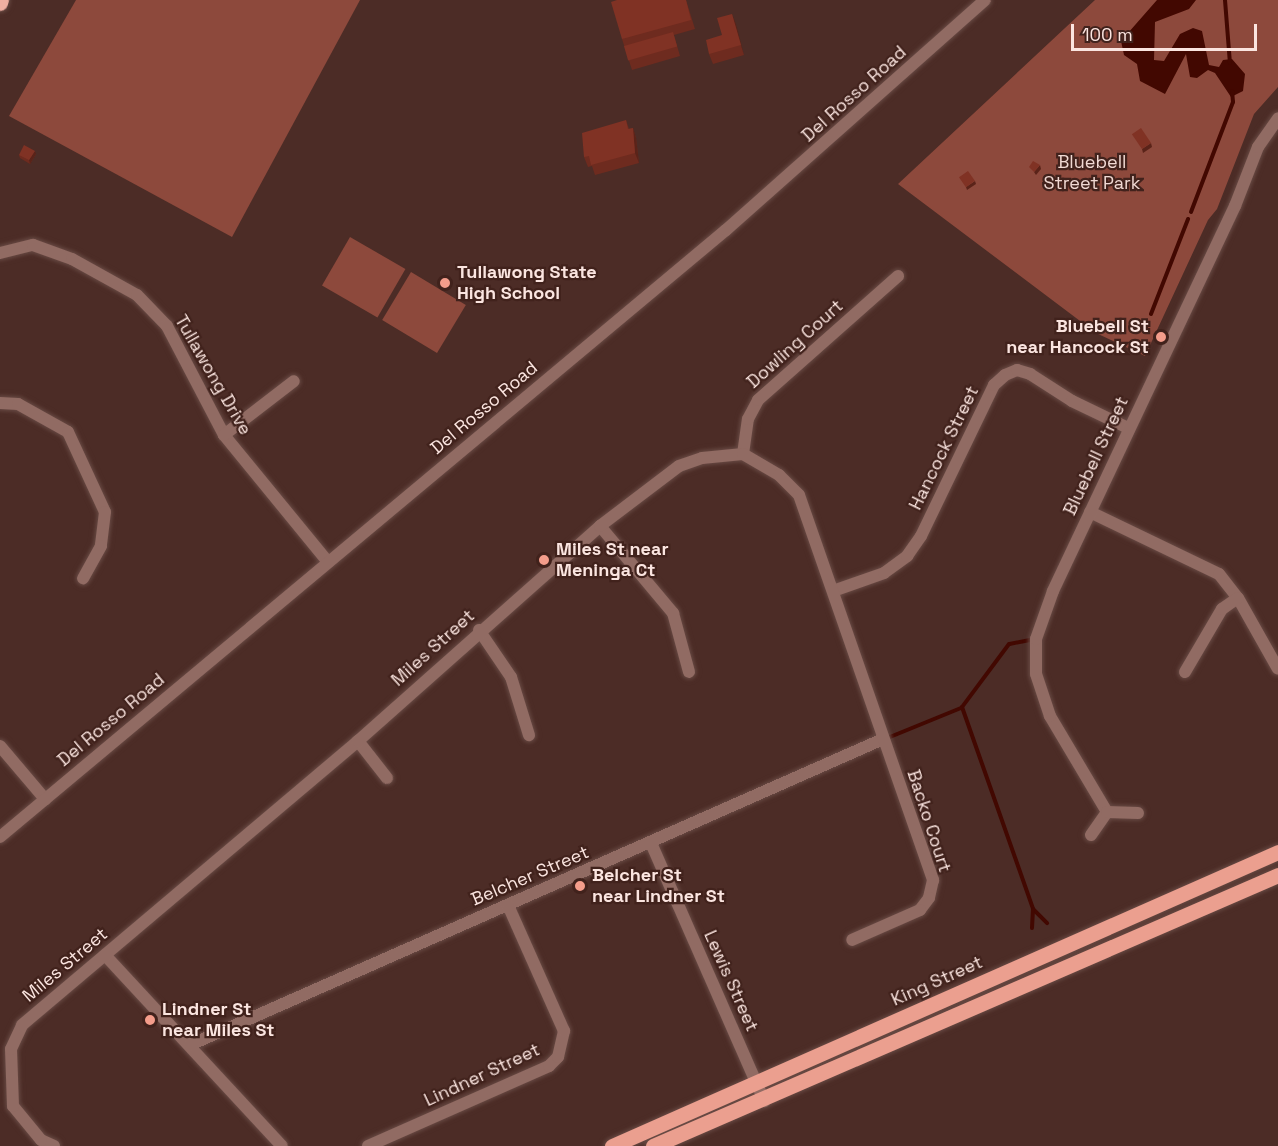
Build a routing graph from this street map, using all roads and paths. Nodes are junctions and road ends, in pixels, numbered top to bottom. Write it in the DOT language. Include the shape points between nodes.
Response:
graph roads {
  1 [pos="985,0"];
  2 [pos="1278,118"];
  3 [pos="0,253"];
  4 [pos="898,276"];
  5 [pos="294,381"];
  6 [pos="0,403"];
  7 [pos="1128,428"];
  8 [pos="224,435"];
  9 [pos="743,454"];
  10 [pos="1090,512"];
  11 [pos="600,526"];
  12 [pos="328,562"];
  13 [pos="83,578"];
  14 [pos="833,591"];
  15 [pos="1238,598"];
  16 [pos="478,630"];
  17 [pos="1278,669"];
  18 [pos="689,672"];
  19 [pos="1185,672"];
  20 [pos="529,735"];
  21 [pos="883,739"];
  22 [pos="357,741"];
  23 [pos="0,746"];
  24 [pos="387,778"];
  25 [pos="45,799"];
  26 [pos="1107,812"];
  27 [pos="1138,813"];
  28 [pos="1091,835"];
  29 [pos="0,837"];
  30 [pos="651,843"];
  31 [pos="1278,852"];
  32 [pos="1278,875"];
  33 [pos="508,905"];
  34 [pos="852,940"];
  35 [pos="105,955"];
  36 [pos="190,1045"];
  37 [pos="755,1081"];
  38 [pos="764,1101"];
  39 [pos="54,1146"];
  40 [pos="282,1146"];
  41 [pos="368,1146"];
  42 [pos="612,1146"];
  43 [pos="653,1146"];
  1 -- 12 [label="street, Del Rosso Road" via="734,223"];
  2 -- 7 [label="street, Bluebell Street" via="1258,147 1235,206"];
  3 -- 8 [label="street, Tullawong Drive" via="33,245 72,259 137,295 167,326"];
  4 -- 9 [label="street, Dowling Court" via="758,400 748,419"];
  5 -- 8 [label="street"];
  6 -- 13 [label="street" via="18,404 68,432 105,512 101,546"];
  7 -- 10 [label="street, Bluebell Street"];
  7 -- 14 [label="street, Hancock Street" via="1072,401 1029,374 1017,370 1005,375 994,385 921,536 907,556 884,573"];
  8 -- 12 [label="street, Tullawong Drive"];
  9 -- 11 [label="street, Miles Street" via="702,458 679,466"];
  9 -- 14 [label="street" via="779,475 799,495"];
  10 -- 15 [label="street" via="1219,574"];
  10 -- 26 [label="street, Bluebell Street" via="1043,613 1035,655 1050,716"];
  11 -- 16 [label="street, Miles Street"];
  11 -- 18 [label="street" via="673,613"];
  12 -- 25 [label="street, Del Rosso Road"];
  14 -- 21 [label="street"];
  15 -- 17 [label="street"];
  15 -- 19 [label="street" via="1222,609"];
  16 -- 20 [label="street" via="511,677"];
  16 -- 22 [label="street, Miles Street"];
  21 -- 30 [label="street, Belcher Street"];
  21 -- 34 [label="street, Backo Court" via="933,880 929,898 920,910"];
  22 -- 24 [label="street"];
  22 -- 35 [label="street, Miles Street"];
  23 -- 25 [label="street"];
  25 -- 29 [label="street, Del Rosso Road"];
  26 -- 27 [label="street"];
  26 -- 28 [label="street"];
  30 -- 33 [label="street, Belcher Street"];
  30 -- 37 [label="street, Lewis Street"];
  31 -- 37 [label="main road, King Street"];
  32 -- 38 [label="main road"];
  33 -- 36 [label="street, Belcher Street"];
  33 -- 41 [label="street, Lindner Street" via="564,1031 558,1057 549,1066"];
  35 -- 36 [label="street"];
  35 -- 39 [label="street, Miles Street" via="22,1025 11,1049 13,1106 41,1140"];
  36 -- 40 [label="street"];
  37 -- 38 [label="street, Lewis Street"];
  37 -- 42 [label="main road, King Street"];
  38 -- 43 [label="main road"];
}
